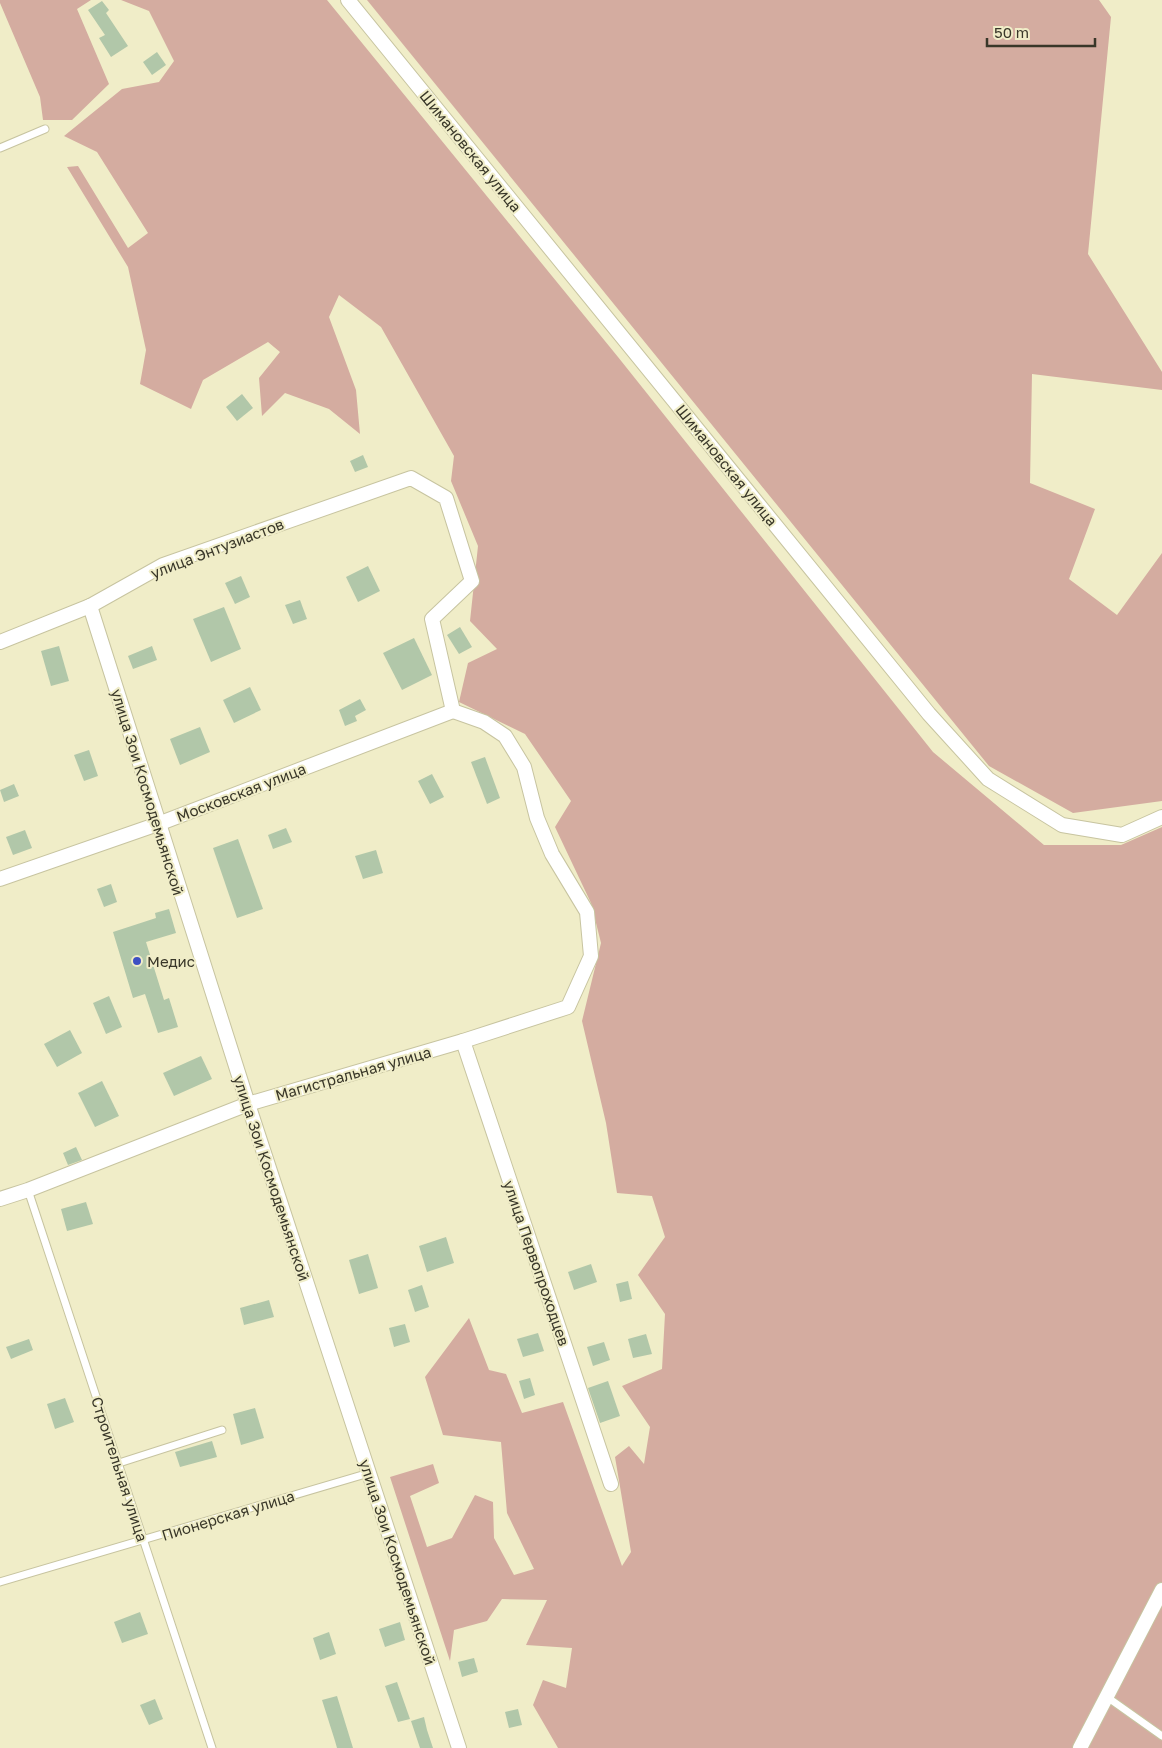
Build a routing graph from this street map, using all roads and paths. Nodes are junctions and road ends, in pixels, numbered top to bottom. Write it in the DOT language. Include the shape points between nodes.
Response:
graph roads {
  1 [pos="348,0"];
  2 [pos="45,129"];
  3 [pos="0,148"];
  4 [pos="90,606"];
  5 [pos="0,642"];
  6 [pos="453,711"];
  7 [pos="1162,817"];
  8 [pos="158,824"];
  9 [pos="0,880"];
  10 [pos="463,1041"];
  11 [pos="248,1104"];
  12 [pos="28,1190"];
  13 [pos="0,1199"];
  14 [pos="222,1430"];
  15 [pos="119,1463"];
  16 [pos="369,1473"];
  17 [pos="611,1484"];
  18 [pos="143,1540"];
  19 [pos="0,1582"];
  20 [pos="1162,1590"];
  21 [pos="1107,1697"];
  22 [pos="1162,1736"];
  23 [pos="212,1748"];
  24 [pos="459,1748"];
  25 [pos="1080,1748"];
  1 -- 7 [label="street, Шимановская улица" via="929,714 988,779 1062,825 1122,834"];
  2 -- 3 [label="lane"];
  4 -- 5 [label="street, улица Энтузиастов"];
  4 -- 6 [label="street, улица Энтузиастов" via="163,565 411,478 446,498 472,581 432,619"];
  4 -- 8 [label="street, улица Зои Космодемьянской"];
  6 -- 8 [label="street, Московская улица"];
  6 -- 10 [label="street, Магистральная улица" via="484,722 505,736 524,767 537,818 552,854 587,912 591,956 568,1007"];
  8 -- 9 [label="street, Московская улица"];
  8 -- 11 [label="street, улица Зои Космодемьянской"];
  10 -- 11 [label="street, Магистральная улица"];
  10 -- 17 [label="street, улица Первопроходцев"];
  11 -- 12 [label="street, Магистральная улица"];
  11 -- 16 [label="street, улица Зои Космодемьянской"];
  12 -- 13 [label="street, Магистральная улица"];
  12 -- 15 [label="lane, Строительная улица"];
  14 -- 15 [label="lane"];
  15 -- 18 [label="lane, Строительная улица"];
  16 -- 18 [label="lane, Пионерская улица"];
  16 -- 24 [label="street, улица Зои Космодемьянской"];
  18 -- 19 [label="lane, Пионерская улица"];
  18 -- 23 [label="lane, Строительная улица"];
  20 -- 21 [label="street"];
  21 -- 22 [label="lane"];
  21 -- 25 [label="street"];
}
